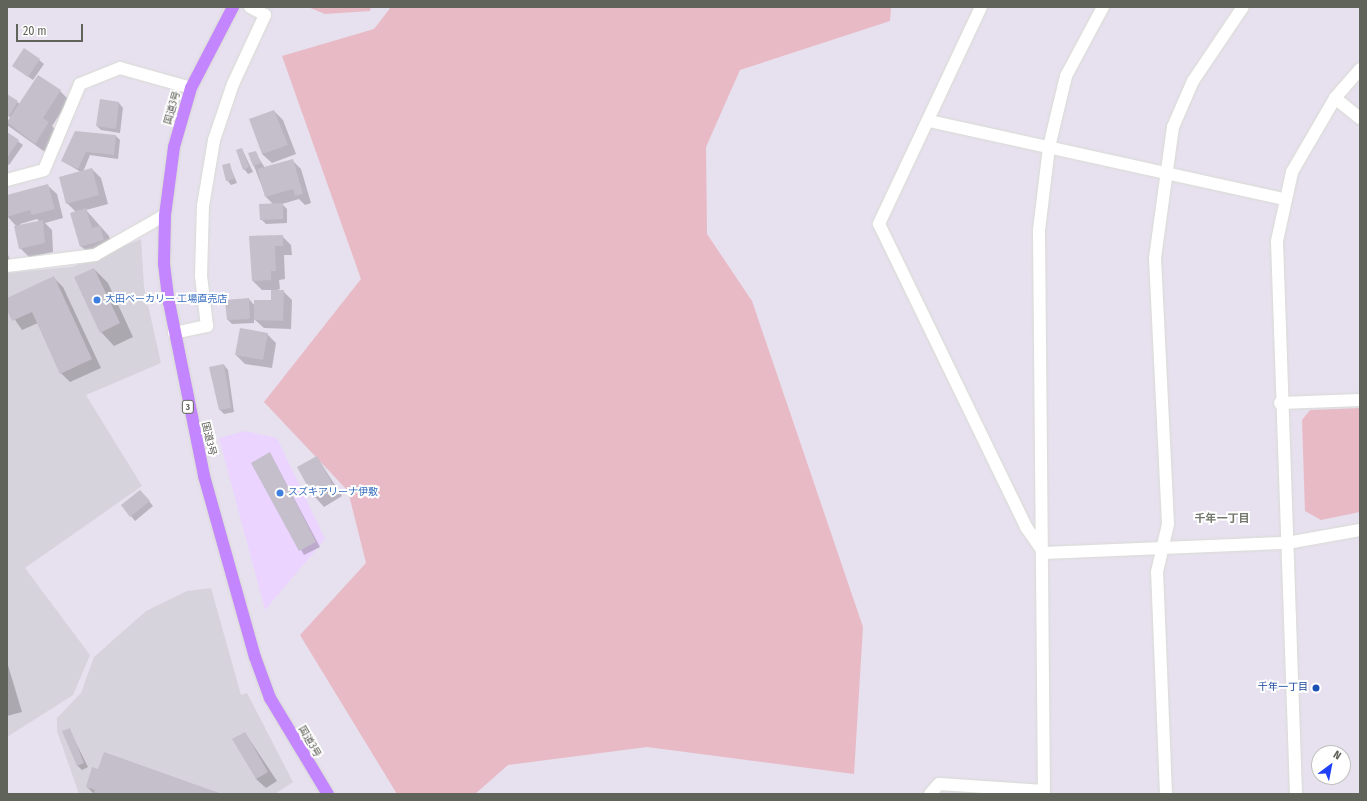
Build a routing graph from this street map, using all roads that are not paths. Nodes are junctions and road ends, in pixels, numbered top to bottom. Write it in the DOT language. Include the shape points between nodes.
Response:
graph roads {
  1 [pos="233,7"];
  2 [pos="250,7"];
  3 [pos="981,7"];
  4 [pos="1103,7"];
  5 [pos="1243,7"];
  6 [pos="1360,69"];
  7 [pos="191,88"];
  8 [pos="1335,98"];
  9 [pos="1360,118"];
  10 [pos="929,121"];
  11 [pos="1049,147"];
  12 [pos="1164,173"];
  13 [pos="7,180"];
  14 [pos="1284,199"];
  15 [pos="165,215"];
  16 [pos="7,266"];
  17 [pos="174,333"];
  18 [pos="1360,400"];
  19 [pos="1280,403"];
  20 [pos="1360,530"];
  21 [pos="1287,543"];
  22 [pos="1162,547"];
  23 [pos="1044,552"];
  24 [pos="1044,792"];
  25 [pos="328,794"];
  26 [pos="930,794"];
  27 [pos="1166,794"];
  28 [pos="1296,794"];
  1 -- 7 [label="highway, 国道3号 / 3"];
  2 -- 17 [label="street" via="265,15 233,84 214,140 203,206 201,276 207,326"];
  3 -- 10 [label="street"];
  4 -- 11 [label="street" via="1066,76"];
  5 -- 12 [label="street" via="1192,80 1173,127"];
  6 -- 8 [label="street"];
  7 -- 13 [label="street" via="120,68 80,84 44,170"];
  7 -- 15 [label="highway, 国道3号 / 3" via="174,147"];
  8 -- 9 [label="street"];
  8 -- 14 [label="street" via="1307,141"];
  10 -- 11 [label="street"];
  10 -- 23 [label="street" via="879,224 1026,527"];
  11 -- 12 [label="street"];
  11 -- 23 [label="street" via="1039,230"];
  12 -- 14 [label="street"];
  12 -- 22 [label="street" via="1155,258 1168,524"];
  14 -- 19 [label="street" via="1275,273"];
  15 -- 16 [label="street" via="95,255 66,262"];
  15 -- 17 [label="highway, 国道3号 / 3" via="164,264"];
  17 -- 25 [label="highway, 国道3号 / 3" via="204,476 255,657 270,698"];
  18 -- 19 [label="street"];
  19 -- 21 [label="street"];
  20 -- 21 [label="street"];
  21 -- 22 [label="street"];
  21 -- 28 [label="street"];
  22 -- 23 [label="street"];
  22 -- 27 [label="street" via="1156,572"];
  23 -- 24 [label="street" via="1041,671"];
  24 -- 26 [label="street" via="939,784"];
}
